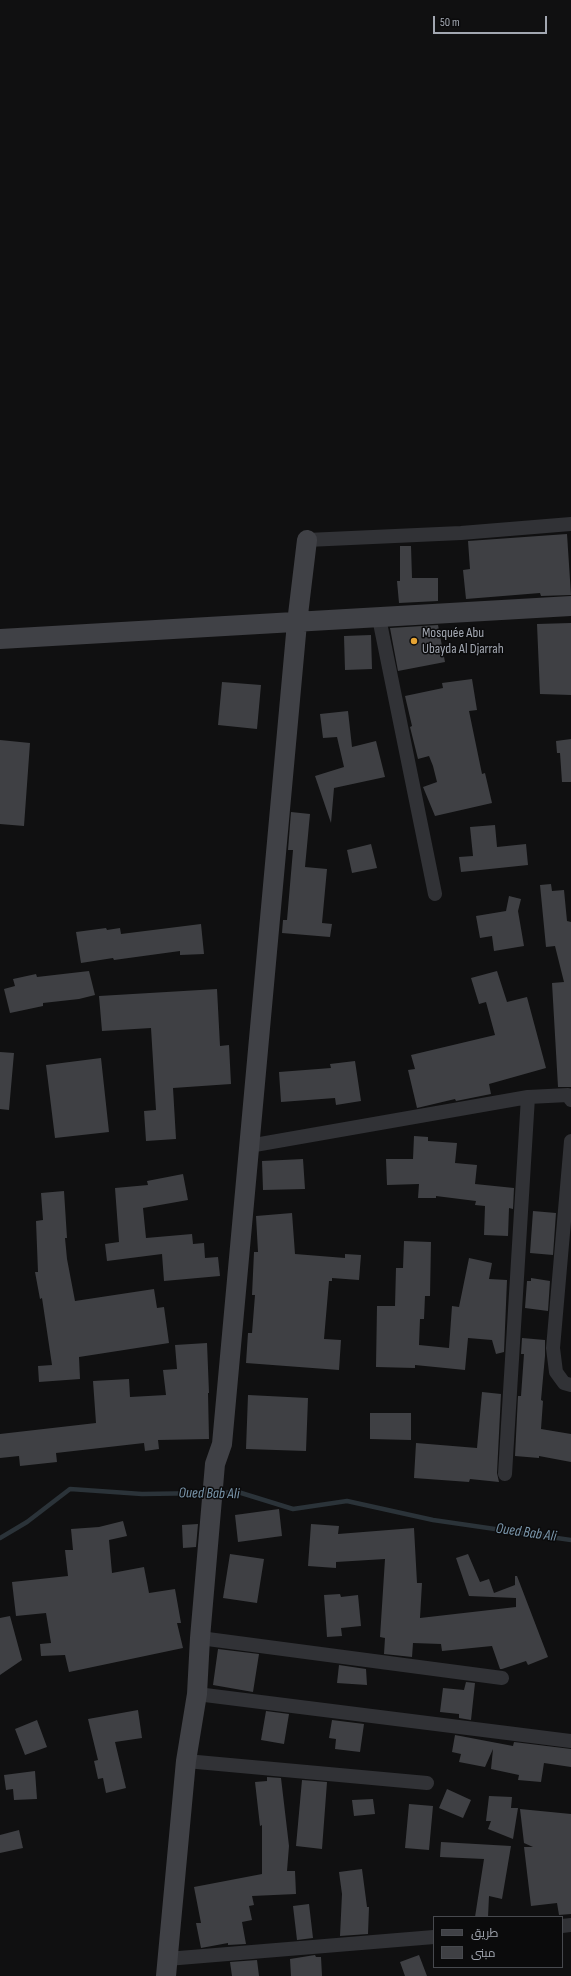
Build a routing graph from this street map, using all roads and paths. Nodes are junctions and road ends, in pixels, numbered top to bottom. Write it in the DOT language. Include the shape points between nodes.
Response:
graph roads {
  1 [pos="571,524"];
  2 [pos="307,540"];
  3 [pos="571,606"];
  4 [pos="379,618"];
  5 [pos="297,623"];
  6 [pos="0,639"];
  7 [pos="435,894"];
  8 [pos="528,1097"];
  9 [pos="571,1100"];
  10 [pos="571,1141"];
  11 [pos="249,1146"];
  12 [pos="571,1385"];
  13 [pos="505,1474"];
  14 [pos="200,1638"];
  15 [pos="502,1678"];
  16 [pos="197,1694"];
  17 [pos="571,1741"];
  18 [pos="186,1761"];
  19 [pos="427,1783"];
  20 [pos="433,1937"];
  21 [pos="167,1968"];
  1 -- 2 [label="street" via="461,533"];
  2 -- 5 [label="street"];
  3 -- 4 [label="street"];
  4 -- 5 [label="street"];
  4 -- 7 [label="street"];
  5 -- 6 [label="street"];
  5 -- 11 [label="street"];
  8 -- 9 [label="street" via="568,1095"];
  8 -- 11 [label="street"];
  8 -- 13 [label="street"];
  10 -- 12 [label="street" via="553,1348 556,1372 564,1383"];
  11 -- 14 [label="street" via="222,1444 215,1464"];
  14 -- 15 [label="street"];
  14 -- 16 [label="street"];
  16 -- 17 [label="street"];
  16 -- 18 [label="street"];
  18 -- 19 [label="street"];
  18 -- 21 [label="street"];
  20 -- 21 [label="street"];
}
